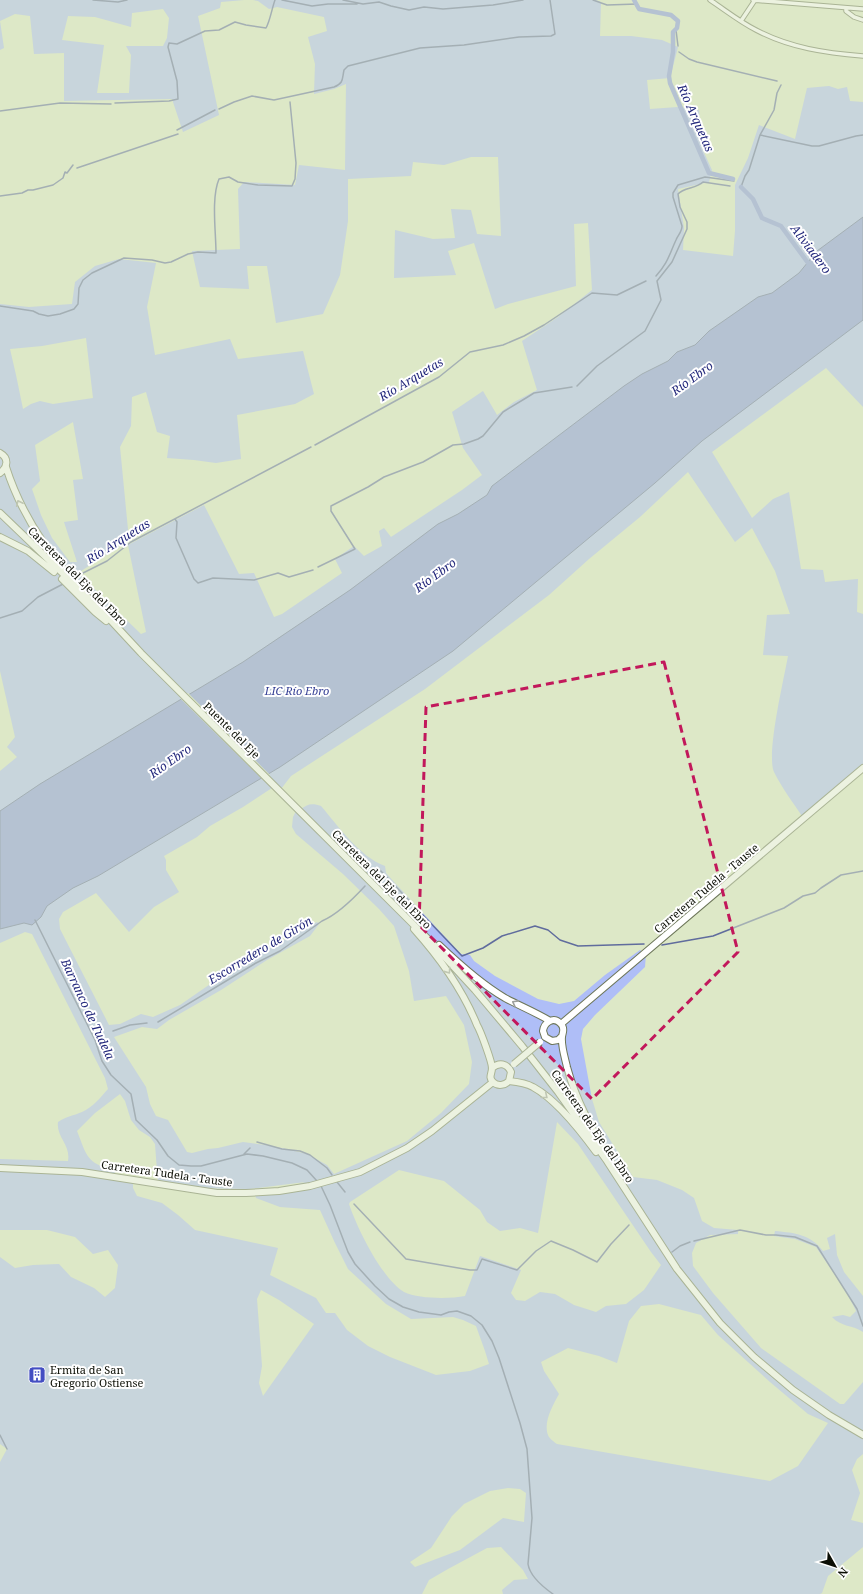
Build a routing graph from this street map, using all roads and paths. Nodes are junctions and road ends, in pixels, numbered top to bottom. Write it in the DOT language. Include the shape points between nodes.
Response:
graph roads {
  1 [pos="710,0"];
  2 [pos="754,0"];
  3 [pos="814,0"];
  4 [pos="813,5"];
  5 [pos="846,8"];
  6 [pos="863,10"];
  7 [pos="863,20"];
  8 [pos="741,21"];
  9 [pos="863,56"];
  10 [pos="0,453"];
  11 [pos="6,467"];
  12 [pos="0,473"];
  13 [pos="0,513"];
  14 [pos="0,537"];
  15 [pos="102,611"];
  16 [pos="121,633"];
  17 [pos="141,653"];
  18 [pos="863,768"];
  19 [pos="309,820"];
  20 [pos="360,872"];
  21 [pos="388,898"];
  22 [pos="550,1021"];
  23 [pos="561,1024"];
  24 [pos="562,1036"];
  25 [pos="545,1037"];
  26 [pos="511,1066"];
  27 [pos="492,1068"];
  28 [pos="509,1081"];
  29 [pos="493,1082"];
  30 [pos="0,1168"];
  31 [pos="630,1197"];
  32 [pos="652,1232"];
  33 [pos="863,1435"];
  1 -- 8 [label="street"];
  2 -- 4 [label="street"];
  2 -- 8 [label="street"];
  3 -- 4 [label="street"];
  4 -- 5 [label="street"];
  5 -- 6 [label="street"];
  5 -- 7 [label="street" via="850,15"];
  8 -- 9 [label="street" via="783,42 830,54"];
  10 -- 11 [label="main road" via="5,458"];
  11 -- 12 [label="main road"];
  15 -- 11 [label="main road, one-way" via="47,549 23,510"];
  13 -- 15 [label="main road, Carretera del Eje del Ebro"];
  14 -- 16 [label="main road" via="42,561"];
  15 -- 16 [label="main road, Carretera del Eje del Ebro"];
  16 -- 17 [label="main road, Carretera del Eje del Ebro"];
  17 -- 19 [label="main road, Puente del Eje"];
  18 -- 23 [label="main road, Carretera Tudela - Tauste"];
  19 -- 20 [label="main road, Carretera del Eje del Ebro"];
  20 -- 21 [label="main road, Carretera del Eje del Ebro"];
  22 -- 20 [label="main road, one-way" via="504,997 476,977 390,895"];
  21 -- 27 [label="main road, one-way" via="455,980 477,1024"];
  21 -- 31 [label="main road, Carretera del Eje del Ebro" via="465,979 522,1046 584,1128"];
  22 -- 23 [label="main road" via="558,1021"];
  22 -- 25 [label="main road" via="543,1027"];
  23 -- 24 [label="main road" via="564,1029"];
  24 -- 25 [label="main road" via="555,1041"];
  24 -- 31 [label="main road" via="570,1078 582,1110"];
  25 -- 26 [label="main road, bridge"];
  26 -- 27 [label="main road" via="501,1064"];
  26 -- 28 [label="main road"];
  27 -- 29 [label="main road" via="490,1077"];
  28 -- 29 [label="main road" via="502,1085"];
  28 -- 32 [label="main road, one-way" via="534,1088 564,1113 593,1148"];
  29 -- 30 [label="main road, Carretera Tudela - Tauste" via="432,1131 406,1148 360,1172 310,1186 279,1191 217,1193 82,1172"];
  31 -- 32 [label="main road, Carretera del Eje del Ebro"];
  32 -- 33 [label="main road, Carretera del Eje del Ebro" via="697,1297 740,1344 799,1394"];
}
